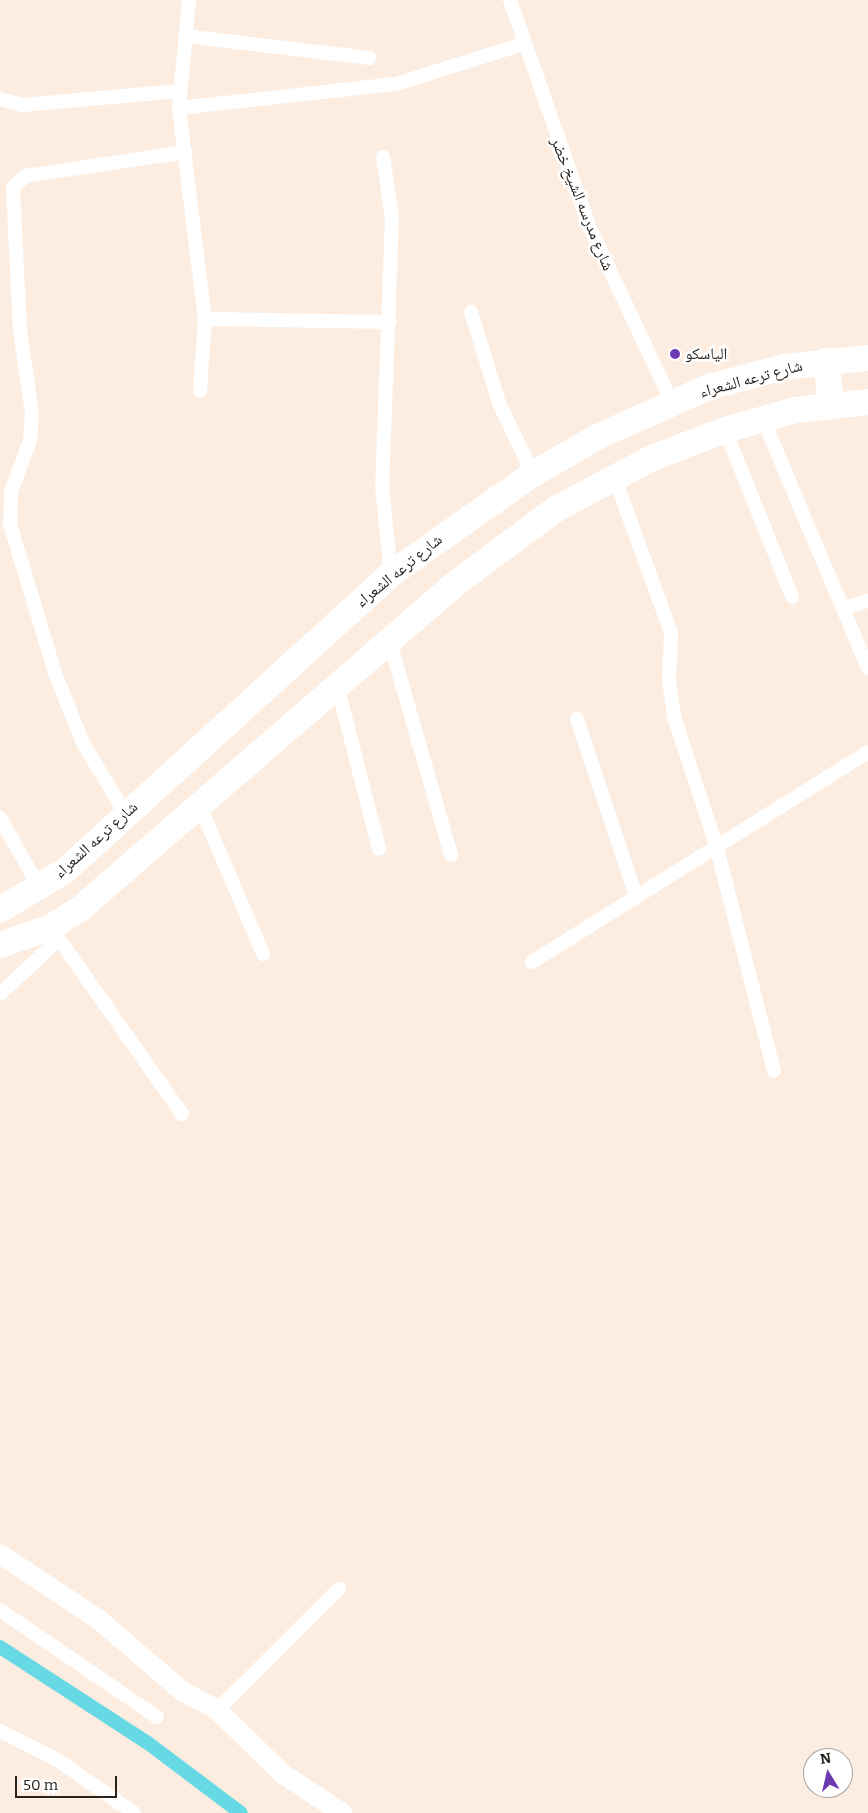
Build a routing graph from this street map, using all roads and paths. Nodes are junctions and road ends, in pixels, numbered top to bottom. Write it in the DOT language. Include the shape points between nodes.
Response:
graph roads {
  1 [pos="189,0"];
  2 [pos="510,0"];
  3 [pos="185,36"];
  4 [pos="523,44"];
  5 [pos="370,58"];
  6 [pos="179,92"];
  7 [pos="0,99"];
  8 [pos="180,108"];
  9 [pos="185,152"];
  10 [pos="383,157"];
  11 [pos="471,312"];
  12 [pos="205,318"];
  13 [pos="390,322"];
  14 [pos="868,358"];
  15 [pos="826,361"];
  16 [pos="200,391"];
  17 [pos="672,402"];
  18 [pos="868,402"];
  19 [pos="831,404"];
  20 [pos="762,417"];
  21 [pos="726,430"];
  22 [pos="533,474"];
  23 [pos="614,476"];
  24 [pos="556,509"];
  25 [pos="391,574"];
  26 [pos="792,598"];
  27 [pos="868,601"];
  28 [pos="843,608"];
  29 [pos="389,640"];
  30 [pos="868,668"];
  31 [pos="337,685"];
  32 [pos="577,719"];
  33 [pos="868,752"];
  34 [pos="200,806"];
  35 [pos="125,813"];
  36 [pos="0,818"];
  37 [pos="716,845"];
  38 [pos="379,849"];
  39 [pos="451,855"];
  40 [pos="47,883"];
  41 [pos="636,896"];
  42 [pos="4,908"];
  43 [pos="81,908"];
  44 [pos="55,933"];
  45 [pos="10,942"];
  46 [pos="263,954"];
  47 [pos="532,962"];
  48 [pos="0,994"];
  49 [pos="774,1071"];
  50 [pos="182,1114"];
  51 [pos="0,1554"];
  52 [pos="338,1589"];
  53 [pos="0,1610"];
  54 [pos="217,1710"];
  55 [pos="157,1717"];
  56 [pos="0,1732"];
  57 [pos="134,1813"];
  58 [pos="342,1813"];
  1 -- 3 [label="street"];
  2 -- 4 [label="street, شارع مدرسه الشيخ خضر"];
  3 -- 5 [label="street"];
  3 -- 6 [label="street"];
  4 -- 8 [label="street" via="396,84"];
  4 -- 17 [label="street, شارع مدرسه الشيخ خضر" via="590,228"];
  6 -- 7 [label="street" via="22,105"];
  6 -- 8 [label="street"];
  8 -- 9 [label="street"];
  9 -- 12 [label="street"];
  9 -- 35 [label="street" via="25,176 13,188 18,313 32,413 30,440 11,492 10,524 55,673 83,743"];
  10 -- 13 [label="street" via="392,217"];
  11 -- 22 [label="street" via="499,403"];
  12 -- 13 [label="street"];
  12 -- 16 [label="street"];
  13 -- 25 [label="street" via="382,486"];
  14 -- 15 [label="highway, شارع ترعه الشعراء"];
  15 -- 17 [label="highway, شارع ترعه الشعراء" via="747,376"];
  15 -- 19 [label="highway"];
  17 -- 22 [label="highway, شارع ترعه الشعراء"];
  18 -- 19 [label="highway"];
  19 -- 20 [label="highway"];
  20 -- 21 [label="highway"];
  20 -- 28 [label="street"];
  21 -- 23 [label="highway"];
  21 -- 26 [label="street"];
  22 -- 24 [label="highway"];
  22 -- 25 [label="highway, شارع ترعه الشعراء"];
  23 -- 24 [label="highway"];
  23 -- 37 [label="street" via="671,633 670,699"];
  24 -- 29 [label="highway" via="493,554"];
  25 -- 35 [label="highway, شارع ترعه الشعراء"];
  27 -- 28 [label="street"];
  28 -- 30 [label="street"];
  29 -- 31 [label="highway"];
  29 -- 39 [label="street"];
  31 -- 34 [label="highway"];
  31 -- 38 [label="street"];
  32 -- 41 [label="street"];
  33 -- 37 [label="street"];
  34 -- 43 [label="highway"];
  34 -- 46 [label="street"];
  35 -- 40 [label="highway, شارع ترعه الشعراء"];
  36 -- 40 [label="street"];
  37 -- 41 [label="street"];
  37 -- 49 [label="street"];
  40 -- 42 [label="highway, شارع ترعه الشعراء"];
  40 -- 43 [label="highway" via="62,898"];
  41 -- 47 [label="street"];
  42 -- 45 [label="highway" via="21,922"];
  43 -- 44 [label="highway"];
  44 -- 45 [label="highway"];
  44 -- 48 [label="street"];
  44 -- 50 [label="street"];
  51 -- 54 [label="street" via="98,1619 182,1691"];
  52 -- 54 [label="street"];
  53 -- 55 [label="street"];
  54 -- 58 [label="street" via="283,1774"];
  56 -- 57 [label="street" via="56,1759"];
}
